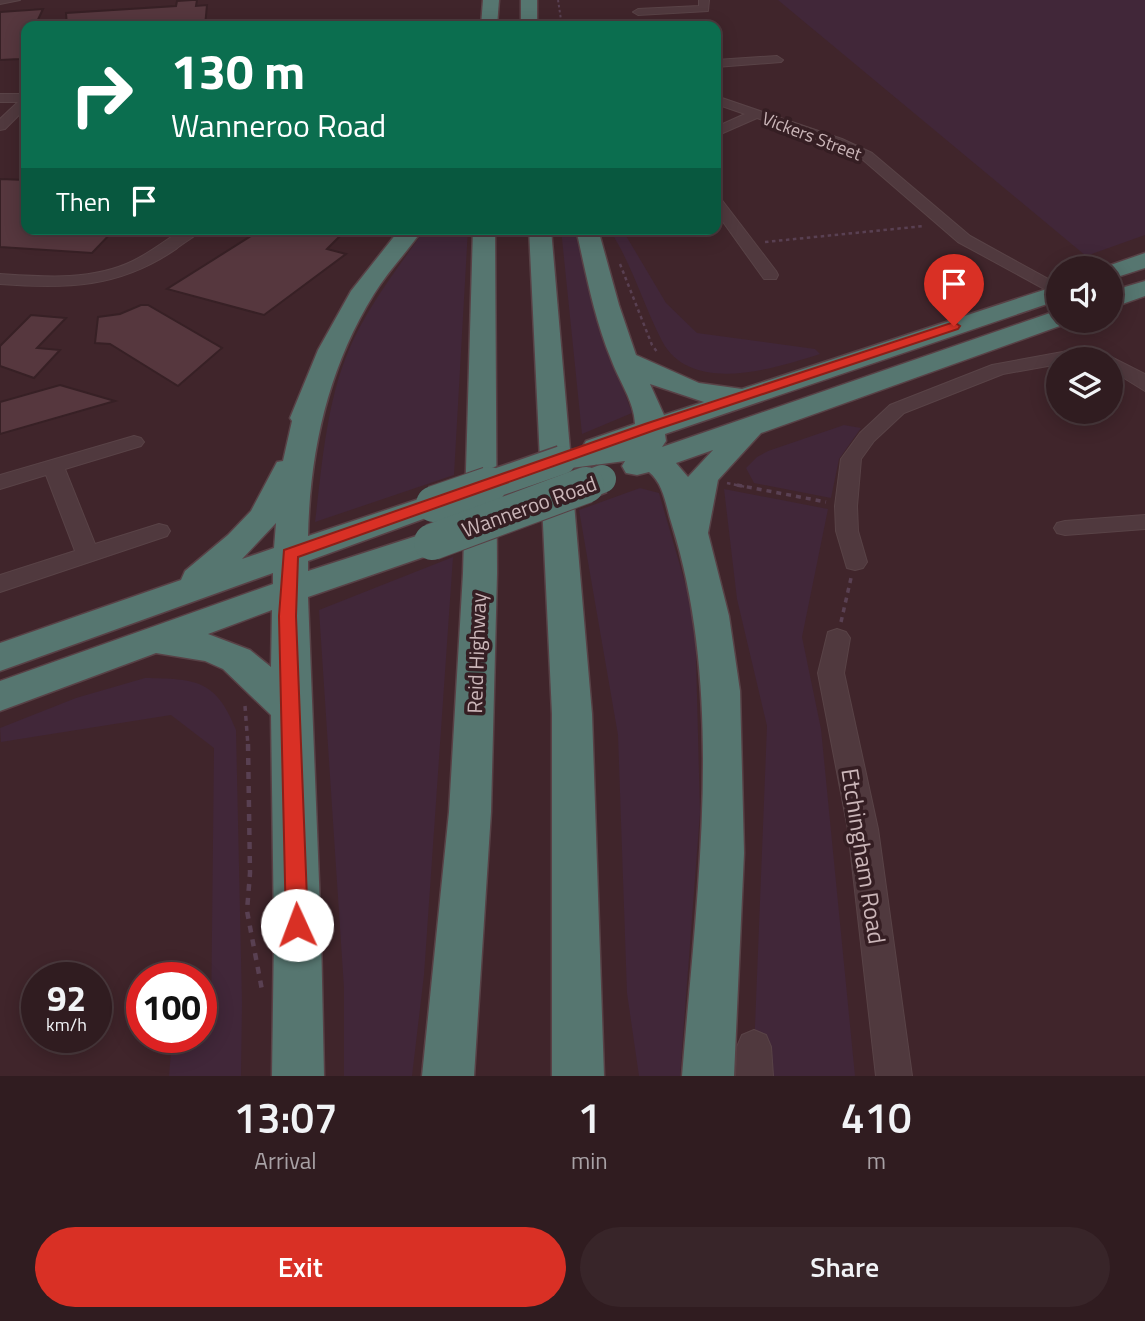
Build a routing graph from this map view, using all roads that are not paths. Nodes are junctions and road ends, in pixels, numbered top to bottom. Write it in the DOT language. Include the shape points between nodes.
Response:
graph roads {
  1 [pos="15,0"];
  2 [pos="491,0"];
  3 [pos="529,0"];
  4 [pos="0,1"];
  5 [pos="637,6"];
  6 [pos="707,6"];
  7 [pos="489,21"];
  8 [pos="529,21"];
  9 [pos="777,60"];
  10 [pos="721,64"];
  11 [pos="721,102"];
  12 [pos="21,104"];
  13 [pos="756,114"];
  14 [pos="0,126"];
  15 [pos="721,130"];
  16 [pos="721,209"];
  17 [pos="184,235"];
  18 [pos="407,235"];
  19 [pos="484,235"];
  20 [pos="540,235"];
  21 [pos="588,235"];
  22 [pos="1145,260"];
  23 [pos="1123,268"];
  24 [pos="770,275"];
  25 [pos="0,279"];
  26 [pos="1145,288"];
  27 [pos="1046,292"];
  28 [pos="1123,296"];
  29 [pos="1046,301"];
  30 [pos="1046,303"];
  31 [pos="624,359"];
  32 [pos="1046,360"];
  33 [pos="1123,369"];
  34 [pos="1145,385"];
  35 [pos="752,393"];
  36 [pos="311,398"];
  37 [pos="751,426"];
  38 [pos="134,442"];
  39 [pos="624,456"];
  40 [pos="53,466"];
  41 [pos="0,482"];
  42 [pos="1145,522"];
  43 [pos="1065,528"];
  44 [pos="159,531"];
  45 [pos="692,536"];
  46 [pos="290,554"];
  47 [pos="88,555"];
  48 [pos="855,562"];
  49 [pos="0,584"];
  50 [pos="288,592"];
  51 [pos="179,594"];
  52 [pos="837,638"];
  53 [pos="153,642"];
  54 [pos="0,657"];
  55 [pos="0,696"];
  56 [pos="292,712"];
  57 [pos="298,1076"];
  58 [pos="448,1076"];
  59 [pos="578,1076"];
  60 [pos="708,1076"];
  61 [pos="894,1076"];
  1 -- 4 [label="street"];
  2 -- 7 [label="highway"];
  3 -- 8 [label="highway"];
  5 -- 6 [label="street"];
  9 -- 10 [label="street"];
  11 -- 13 [label="street, Vickers Street"];
  12 -- 14 [label="street"];
  13 -- 15 [label="street"];
  13 -- 27 [label="street, Vickers Street" via="867,156 964,239 967,248"];
  16 -- 24 [label="street"];
  17 -- 25 [label="street" via="131,268 96,279 62,283"];
  18 -- 36 [label="highway" via="363,291"];
  19 -- 58 [label="highway, Reid Highway" via="480,573 470,812"];
  20 -- 59 [label="highway" via="572,714"];
  21 -- 31 [label="highway"];
  22 -- 23 [label="highway"];
  26 -- 28 [label="highway"];
  29 -- 35 [label="highway, Wanneroo Road"];
  30 -- 37 [label="highway, Wanneroo Road"];
  31 -- 35 [label="highway" via="704,395"];
  31 -- 39 [label="highway" via="649,412"];
  32 -- 48 [label="street" via="999,369 897,409 867,437 851,459 846,506 846,531"];
  33 -- 34 [label="street"];
  35 -- 39 [label="highway, Wanneroo Road"];
  36 -- 46 [label="highway" via="293,500"];
  36 -- 51 [label="highway" via="281,490 262,522"];
  37 -- 39 [label="highway, Wanneroo Road"];
  37 -- 45 [label="highway" via="703,478"];
  38 -- 40 [label="lane"];
  39 -- 45 [label="highway" via="672,475"];
  39 -- 46 [label="highway, Wanneroo Road, bridge" via="562,460"];
  39 -- 50 [label="highway, Wanneroo Road, bridge" via="432,542"];
  40 -- 41 [label="lane"];
  40 -- 47 [label="street"];
  42 -- 43 [label="street"];
  44 -- 47 [label="street"];
  45 -- 60 [label="highway" via="711,616 721,691 722,853"];
  46 -- 50 [label="highway"];
  46 -- 51 [label="highway, Wanneroo Road"];
  47 -- 49 [label="street"];
  50 -- 53 [label="highway, Wanneroo Road"];
  50 -- 56 [label="highway"];
  51 -- 54 [label="highway, Wanneroo Road"];
  52 -- 61 [label="street, Etchingham Road" via="831,673 863,829"];
  53 -- 55 [label="highway, Wanneroo Road"];
  53 -- 56 [label="highway" via="197,644 229,654 248,666"];
  56 -- 57 [label="highway"];
}
